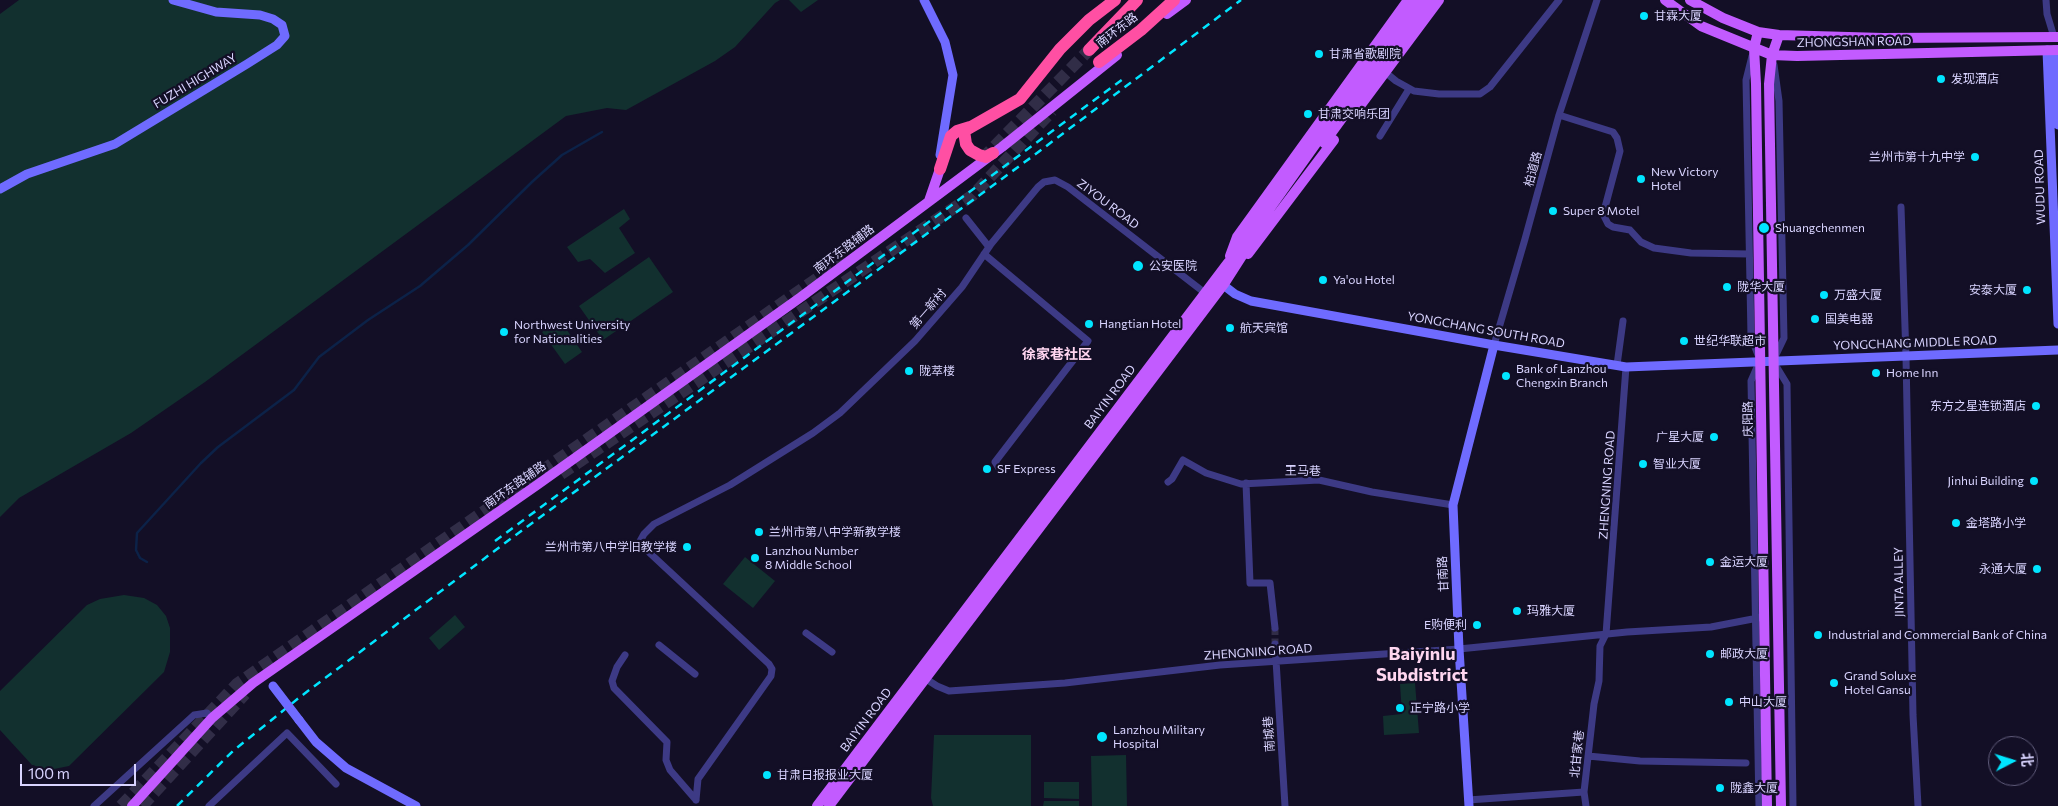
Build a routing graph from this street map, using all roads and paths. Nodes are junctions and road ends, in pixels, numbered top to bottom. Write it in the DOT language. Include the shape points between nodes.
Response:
graph roads {
  1 [pos="173,0"];
  2 [pos="924,0"];
  3 [pos="1115,0"];
  4 [pos="1137,0"];
  5 [pos="1174,0"];
  6 [pos="1186,0"];
  7 [pos="1408,0"];
  8 [pos="1418,0"];
  9 [pos="1428,0"];
  10 [pos="1439,0"];
  11 [pos="1559,0"];
  12 [pos="1597,0"];
  13 [pos="1665,0"];
  14 [pos="1690,0"];
  15 [pos="2046,0"];
  16 [pos="1758,32"];
  17 [pos="1779,35"];
  18 [pos="2056,37"];
  19 [pos="1754,48"];
  20 [pos="1089,50"];
  21 [pos="2053,50"];
  22 [pos="1772,55"];
  23 [pos="1099,62"];
  24 [pos="1385,72"];
  25 [pos="1409,89"];
  26 [pos="1559,115"];
  27 [pos="2058,125"];
  28 [pos="970,127"];
  29 [pos="1380,136"];
  30 [pos="993,153"];
  31 [pos="940,169"];
  32 [pos="0,189"];
  33 [pos="2056,193"];
  34 [pos="928,202"];
  35 [pos="1901,207"];
  36 [pos="966,218"];
  37 [pos="1250,240"];
  38 [pos="988,247"];
  39 [pos="984,254"];
  40 [pos="1749,254"];
  41 [pos="1230,267"];
  42 [pos="1220,282"];
  43 [pos="1206,293"];
  44 [pos="1623,321"];
  45 [pos="2058,324"];
  46 [pos="1494,345"];
  47 [pos="2058,350"];
  48 [pos="1906,357"];
  49 [pos="1773,360"];
  50 [pos="1760,361"];
  51 [pos="1621,366"];
  52 [pos="1000,470"];
  53 [pos="1168,482"];
  54 [pos="1246,484"];
  55 [pos="1453,506"];
  56 [pos="1759,618"];
  57 [pos="1275,628"];
  58 [pos="806,633"];
  59 [pos="1606,634"];
  60 [pos="1275,644"];
  61 [pos="659,645"];
  62 [pos="1459,649"];
  63 [pos="832,652"];
  64 [pos="625,655"];
  65 [pos="1275,661"];
  66 [pos="695,674"];
  67 [pos="265,675"];
  68 [pos="921,675"];
  69 [pos="212,718"];
  70 [pos="1588,756"];
  71 [pos="1746,763"];
  72 [pos="336,784"];
  73 [pos="1584,792"];
  74 [pos="1469,803"];
  75 [pos="94,806"];
  76 [pos="132,806"];
  77 [pos="209,806"];
  78 [pos="416,806"];
  79 [pos="817,806"];
  80 [pos="828,806"];
  81 [pos="1285,806"];
  82 [pos="1586,806"];
  83 [pos="1759,806"];
  84 [pos="1767,806"];
  85 [pos="1781,806"];
  86 [pos="1793,806"];
  87 [pos="1918,806"];
  1 -- 32 [label="street, FUZHI HIGHWAY" via="216,12 273,19 282,25 285,36 277,45 115,144 27,174"];
  2 -- 31 [label="street" via="945,42 953,75"];
  3 -- 28 [label="highway" via="1060,48 1020,99"];
  4 -- 20 [label="highway, 南环东路"];
  5 -- 23 [label="highway, 南环东路"];
  6 -- 30 [label="main road, 南环东路辅路"];
  7 -- 41 [label="main road" via="1237,237"];
  8 -- 37 [label="main road, BAIYIN ROAD"];
  9 -- 37 [label="main road, BAIYIN ROAD"];
  10 -- 24 [label="main road"];
  11 -- 25 [label="street" via="1490,87 1480,94 1439,94"];
  12 -- 26 [label="street, 柏道路"];
  13 -- 19 [label="main road, ZHONGSHAN ROAD" via="1702,26"];
  14 -- 16 [label="main road, ZHONGSHAN ROAD"];
  15 -- 18 [label="street, ZHONGSHAN ROAD" via="2047,14"];
  16 -- 17 [label="main road, ZHONGSHAN ROAD"];
  16 -- 19 [label="main road, 庆阳路"];
  17 -- 18 [label="main road, ZHONGSHAN ROAD"];
  17 -- 22 [label="main road"];
  19 -- 22 [label="main road, ZHONGSHAN ROAD"];
  19 -- 40 [label="street" via="1746,80"];
  19 -- 50 [label="main road, 庆阳路"];
  21 -- 22 [label="main road, ZHONGSHAN ROAD"];
  21 -- 27 [label="street"];
  21 -- 33 [label="street, WUDU ROAD"];
  22 -- 49 [label="main road" via="1769,84"];
  24 -- 25 [label="street"];
  24 -- 41 [label="main road" via="1254,247"];
  25 -- 29 [label="street"];
  26 -- 40 [label="street" via="1613,132 1617,138 1620,151 1604,211 1612,227 1630,230 1641,242 1654,248 1691,253"];
  26 -- 46 [label="street, 柏道路"];
  28 -- 30 [label="highway" via="964,131 970,150 986,156"];
  28 -- 31 [label="highway" via="951,136"];
  30 -- 34 [label="main road, 南环东路辅路"];
  31 -- 34 [label="main road"];
  33 -- 45 [label="street, WUDU ROAD"];
  34 -- 67 [label="main road, 南环东路辅路" via="674,387"];
  35 -- 48 [label="street, JINTA ALLEY"];
  36 -- 38 [label="street"];
  37 -- 41 [label="main road, BAIYIN ROAD"];
  38 -- 39 [label="street, ZIYOU ROAD"];
  38 -- 43 [label="street, ZIYOU ROAD" via="1038,187 1055,180"];
  39 -- 52 [label="street" via="1088,341 995,462"];
  39 -- 64 [label="street, 第一新村" via="962,288 915,342 840,413 730,485 654,524 644,534 640,543 772,670 771,676 698,779 696,800 670,770 666,760 667,742 614,688 612,681"];
  40 -- 50 [label="street" via="1751,337"];
  41 -- 42 [label="main road, BAIYIN ROAD"];
  42 -- 43 [label="main road, BAIYIN ROAD"];
  42 -- 46 [label="street, YONGCHANG SOUTH ROAD" via="1251,301"];
  42 -- 68 [label="main road, BAIYIN ROAD"];
  43 -- 68 [label="main road, BAIYIN ROAD"];
  44 -- 51 [label="street, ZHENGNING ROAD"];
  46 -- 51 [label="street, YONGCHANG SOUTH ROAD"];
  46 -- 55 [label="street, 甘南路"];
  47 -- 48 [label="street, YONGCHANG MIDDLE ROAD"];
  48 -- 49 [label="street, YONGCHANG MIDDLE ROAD"];
  48 -- 87 [label="street, JINTA ALLEY" via="1912,715"];
  49 -- 50 [label="street, YONGCHANG MIDDLE ROAD"];
  49 -- 85 [label="main road"];
  49 -- 86 [label="street" via="1787,384"];
  50 -- 51 [label="street, YONGCHANG SOUTH ROAD"];
  50 -- 56 [label="main road, 庆阳路"];
  51 -- 59 [label="street, ZHENGNING ROAD"];
  53 -- 54 [label="street, 王马巷" via="1183,460 1206,473"];
  54 -- 55 [label="street, 王马巷" via="1319,480"];
  54 -- 57 [label="street" via="1250,583 1270,583"];
  55 -- 62 [label="street, 甘南路"];
  56 -- 59 [label="street, ZHENGNING ROAD" via="1711,627"];
  56 -- 83 [label="street"];
  56 -- 84 [label="main road, 庆阳路"];
  58 -- 63 [label="street"];
  59 -- 62 [label="street, ZHENGNING ROAD"];
  59 -- 70 [label="street, 北甘家巷" via="1600,646 1599,681"];
  60 -- 65 [label="street, 南城巷"];
  61 -- 66 [label="street"];
  62 -- 65 [label="street, ZHENGNING ROAD"];
  62 -- 74 [label="street, 甘南路"];
  65 -- 68 [label="street, ZHENGNING ROAD" via="1065,683 949,691"];
  65 -- 81 [label="street, 南城巷"];
  67 -- 69 [label="main road, 南环东路辅路"];
  67 -- 78 [label="street, bridge" via="316,742 346,768"];
  68 -- 79 [label="main road, BAIYIN ROAD"];
  68 -- 80 [label="main road, BAIYIN ROAD"];
  69 -- 75 [label="street" via="207,713 194,715"];
  69 -- 76 [label="main road, 南环东路辅路"];
  70 -- 71 [label="street" via="1640,761"];
  70 -- 73 [label="street, 北甘家巷"];
  72 -- 77 [label="street" via="287,733"];
  73 -- 74 [label="street, 北甘家巷"];
  73 -- 82 [label="street"];
}
